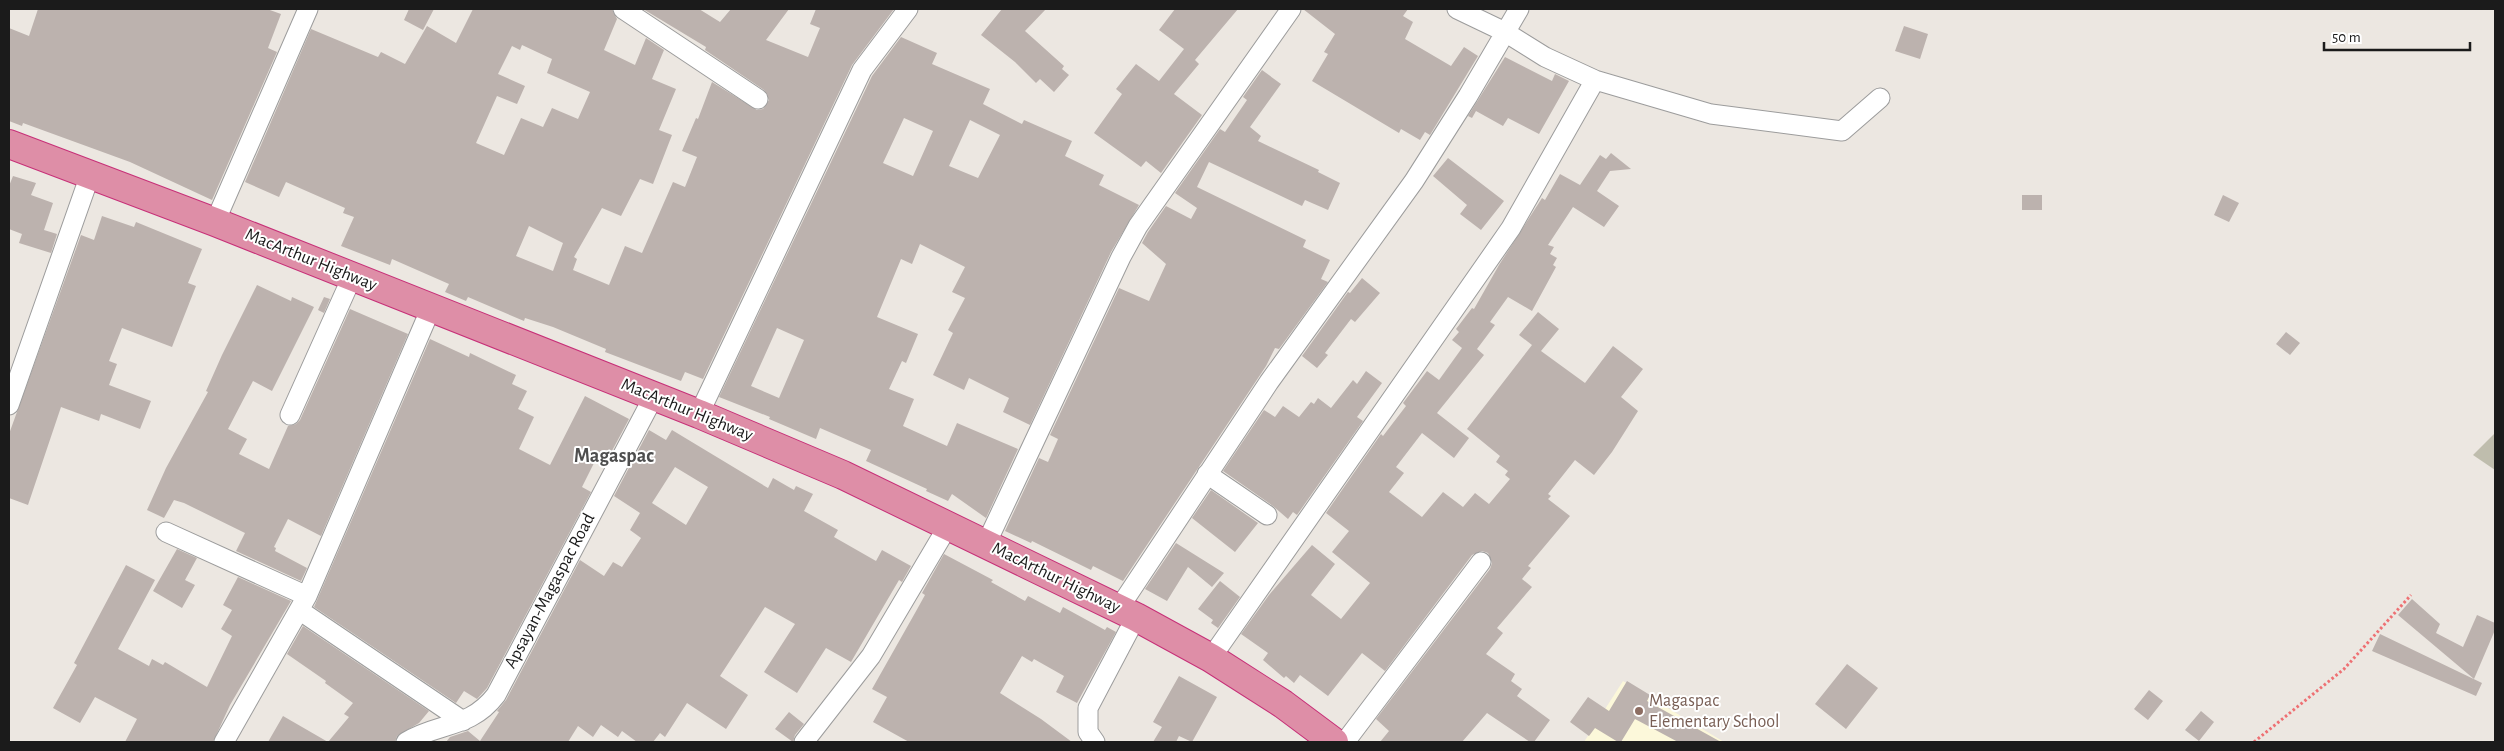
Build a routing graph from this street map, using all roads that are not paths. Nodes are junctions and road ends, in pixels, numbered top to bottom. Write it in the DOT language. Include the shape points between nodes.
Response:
graph roads {
  1 [pos="308,9"];
  2 [pos="623,9"];
  3 [pos="908,9"];
  4 [pos="1291,9"];
  5 [pos="1457,9"];
  6 [pos="1519,9"];
  7 [pos="1505,32"];
  8 [pos="1595,80"];
  9 [pos="1880,98"];
  10 [pos="758,99"];
  11 [pos="9,144"];
  12 [pos="90,175"];
  13 [pos="215,222"];
  14 [pos="352,277"];
  15 [pos="431,308"];
  16 [pos="654,396"];
  17 [pos="9,405"];
  18 [pos="699,414"];
  19 [pos="290,415"];
  20 [pos="1207,474"];
  21 [pos="1267,515"];
  22 [pos="948,526"];
  23 [pos="166,532"];
  24 [pos="986,544"];
  25 [pos="1481,562"];
  26 [pos="303,603"];
  27 [pos="1127,612"];
  28 [pos="1211,658"];
  29 [pos="463,721"];
  30 [pos="224,742"];
  31 [pos="406,742"];
  32 [pos="804,742"];
  33 [pos="1095,742"];
  34 [pos="1334,742"];
  35 [pos="1345,742"];
  1 -- 13 [label="street"];
  2 -- 10 [label="street"];
  3 -- 18 [label="street" via="862,70"];
  4 -- 24 [label="street" via="1138,226"];
  5 -- 7 [label="street"];
  6 -- 7 [label="street"];
  7 -- 8 [label="street" via="1545,57"];
  7 -- 20 [label="street" via="1414,181 1295,344"];
  8 -- 9 [label="street" via="1711,114 1842,131"];
  8 -- 28 [label="street" via="1511,228"];
  11 -- 12 [label="highway, MacArthur Highway"];
  12 -- 13 [label="highway, MacArthur Highway"];
  12 -- 17 [label="street"];
  13 -- 14 [label="highway, MacArthur Highway"];
  14 -- 15 [label="highway, MacArthur Highway"];
  14 -- 19 [label="street"];
  15 -- 16 [label="highway, MacArthur Highway"];
  15 -- 26 [label="street"];
  16 -- 18 [label="highway, MacArthur Highway"];
  16 -- 29 [label="street, Apsayan-Magaspac Road" via="496,695 480,713"];
  18 -- 22 [label="highway, MacArthur Highway" via="843,475"];
  20 -- 21 [label="street"];
  20 -- 27 [label="street"];
  22 -- 24 [label="highway, MacArthur Highway"];
  22 -- 32 [label="street" via="871,656"];
  23 -- 26 [label="street"];
  24 -- 27 [label="highway, MacArthur Highway"];
  25 -- 35 [label="street"];
  26 -- 29 [label="street"];
  26 -- 30 [label="street"];
  27 -- 28 [label="highway, MacArthur Highway"];
  27 -- 33 [label="street" via="1088,708 1088,732"];
  28 -- 34 [label="highway, MacArthur Highway" via="1283,704"];
  29 -- 31 [label="street, Apsayan-Magaspac Road"];
}
